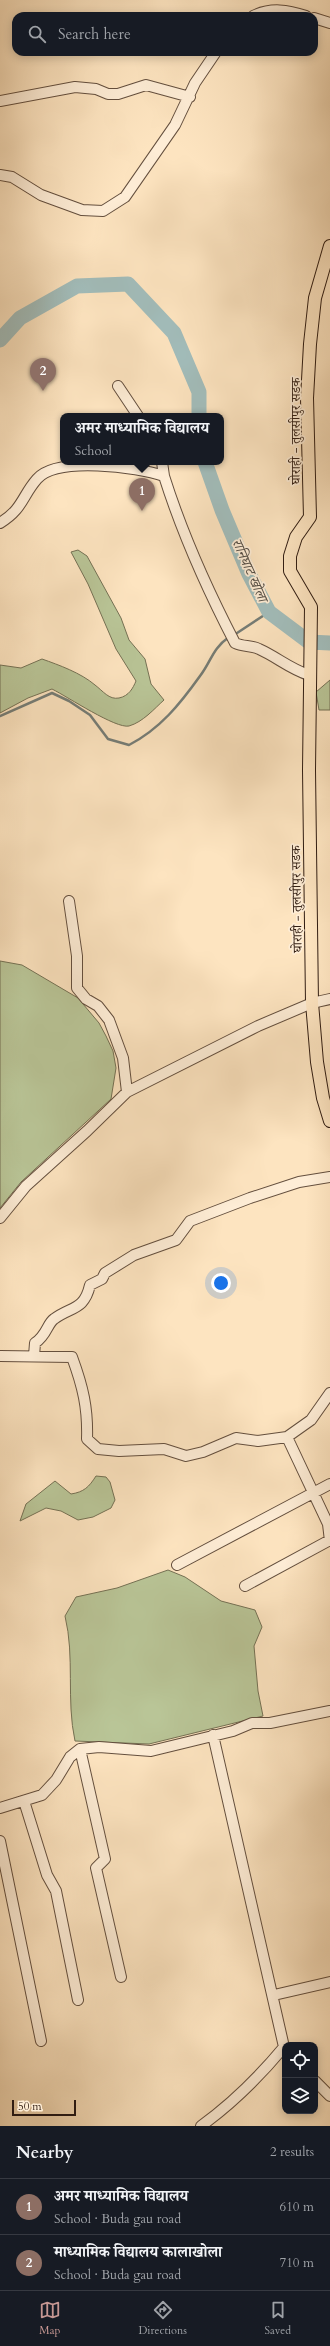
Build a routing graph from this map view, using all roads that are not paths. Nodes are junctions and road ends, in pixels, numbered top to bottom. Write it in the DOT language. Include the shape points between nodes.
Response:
graph roads {
  1 [pos="262,12"];
  2 [pos="294,12"];
  3 [pos="318,19"];
  4 [pos="330,23"];
  5 [pos="213,56"];
  6 [pos="190,97"];
  7 [pos="0,101"];
  8 [pos="0,174"];
  9 [pos="330,246"];
  10 [pos="118,386"];
  11 [pos="136,413"];
  12 [pos="162,465"];
  13 [pos="164,476"];
  14 [pos="0,522"];
  15 [pos="309,675"];
  16 [pos="69,901"];
  17 [pos="330,999"];
  18 [pos="312,1003"];
  19 [pos="127,1092"];
  20 [pos="330,1121"];
  21 [pos="330,1177"];
  22 [pos="0,1218"];
  23 [pos="0,1356"];
  24 [pos="34,1356"];
  25 [pos="330,1393"];
  26 [pos="287,1437"];
  27 [pos="330,1484"];
  28 [pos="314,1494"];
  29 [pos="330,1540"];
  30 [pos="177,1565"];
  31 [pos="245,1586"];
  32 [pos="330,1711"];
  33 [pos="213,1735"];
  34 [pos="80,1749"];
  35 [pos="24,1801"];
  36 [pos="0,1808"];
  37 [pos="0,1841"];
  38 [pos="121,1977"];
  39 [pos="330,1982"];
  40 [pos="274,1995"];
  41 [pos="78,2000"];
  42 [pos="41,2041"];
  43 [pos="283,2042"];
  44 [pos="282,2050"];
  45 [pos="318,2084"];
  46 [pos="330,2096"];
  47 [pos="201,2126"];
  1 -- 2 [label="street"];
  3 -- 4 [label="street"];
  5 -- 6 [label="street" via="195,83"];
  6 -- 7 [label="street" via="146,86 118,94 75,87"];
  6 -- 8 [label="street" via="175,125 124,197 103,211 82,210 41,195 12,177"];
  9 -- 15 [label="main road, घोराही - तुलसीपुर सडक" via="315,298 310,344 307,398 310,517 296,537 290,556 290,571 311,607"];
  10 -- 11 [label="street"];
  12 -- 13 [label="street"];
  13 -- 14 [label="street" via="154,472 97,465 50,469 37,479 26,499 10,516"];
  13 -- 15 [label="street" via="171,503 235,643 258,648 294,670"];
  15 -- 18 [label="main road, घोराही - तुलसीपुर सडक"];
  16 -- 19 [label="street" via="77,956 77,988 86,999 98,1006 109,1020 123,1058"];
  17 -- 18 [label="street"];
  18 -- 19 [label="street" via="258,1026"];
  18 -- 20 [label="main road, घोराही - तुलसीपुर सडक" via="319,1069"];
  19 -- 22 [label="street" via="26,1186"];
  21 -- 24 [label="street" via="292,1184 190,1221 176,1240 134,1255 90,1285 87,1297 70,1312 53,1320 44,1337 35,1343"];
  23 -- 24 [label="street"];
  24 -- 26 [label="street" via="72,1358 83,1386 87,1416 86,1440 98,1449 164,1449 186,1456 236,1438 258,1441"];
  25 -- 26 [label="street" via="311,1420"];
  26 -- 28 [label="street"];
  27 -- 28 [label="street"];
  28 -- 29 [label="street" via="328,1524"];
  28 -- 30 [label="street"];
  29 -- 31 [label="street"];
  32 -- 33 [label="street" via="270,1723 252,1723 233,1731"];
  33 -- 34 [label="street" via="151,1751"];
  33 -- 40 [label="street"];
  34 -- 35 [label="street" via="70,1757 56,1780 42,1795"];
  34 -- 38 [label="street" via="104,1859 96,1868"];
  35 -- 36 [label="street"];
  35 -- 41 [label="street" via="47,1875 56,1891"];
  37 -- 42 [label="street"];
  39 -- 40 [label="street"];
  40 -- 43 [label="street"];
  44 -- 47 [label="street" via="255,2081 226,2108"];
  45 -- 46 [label="street"];
}
